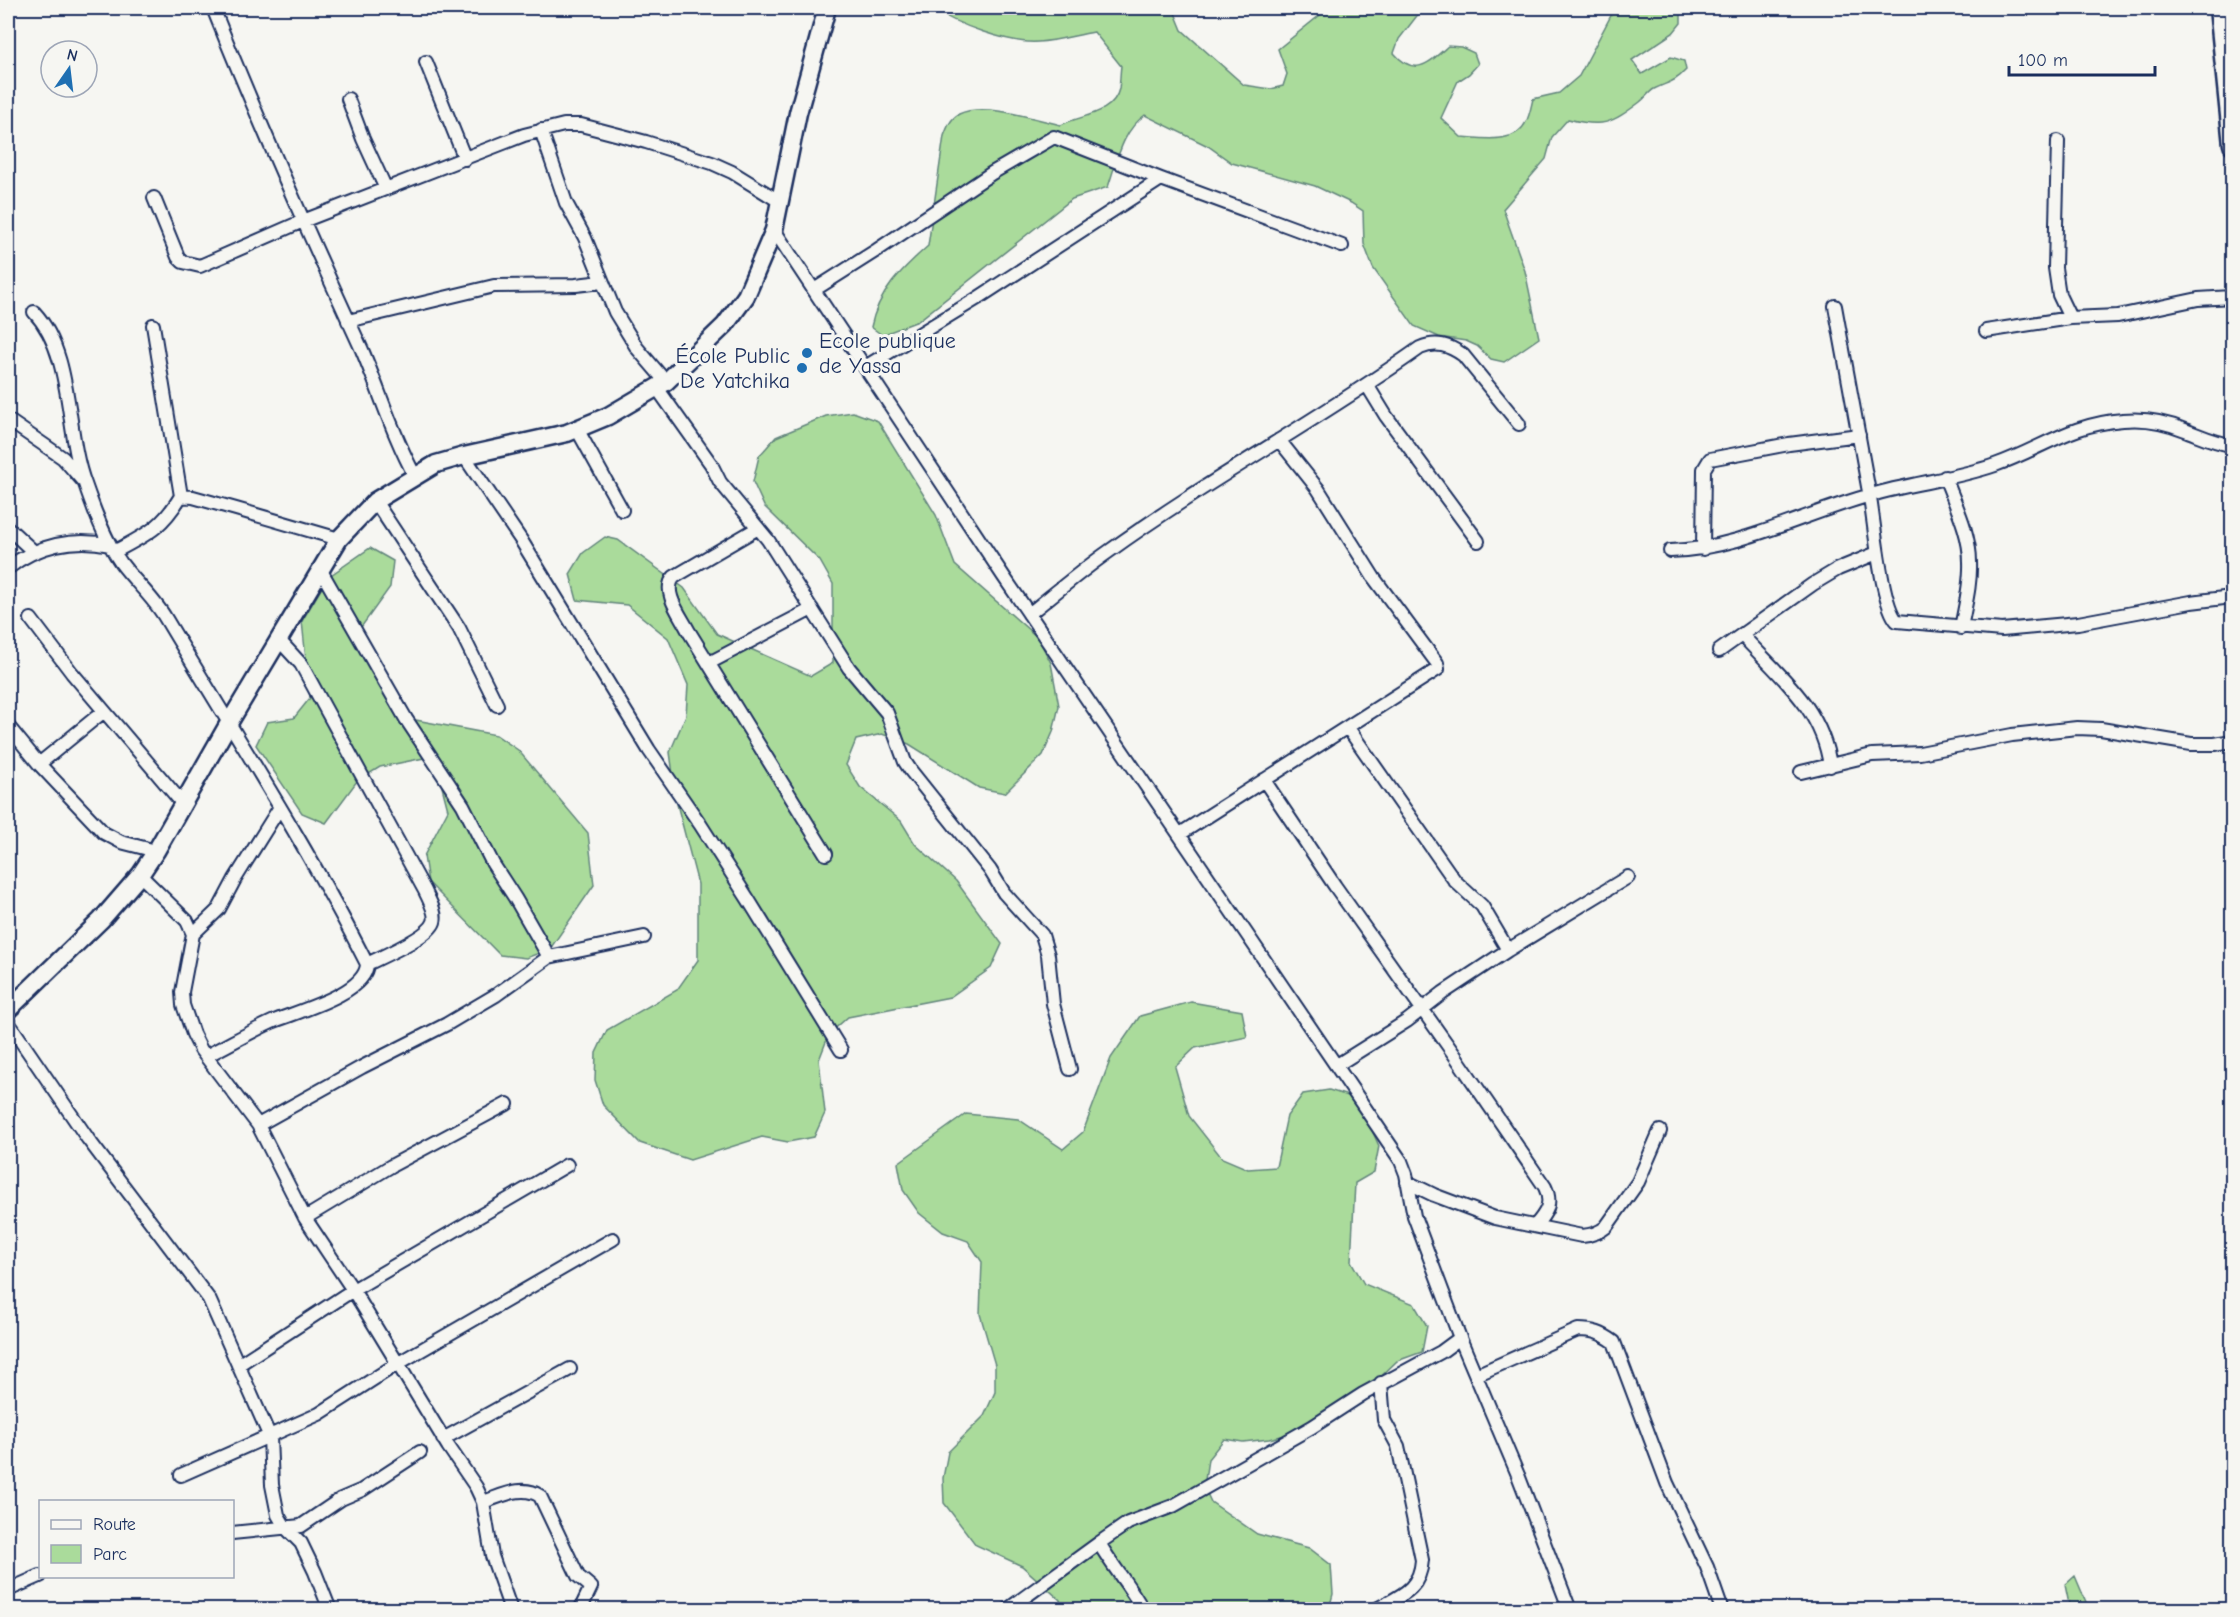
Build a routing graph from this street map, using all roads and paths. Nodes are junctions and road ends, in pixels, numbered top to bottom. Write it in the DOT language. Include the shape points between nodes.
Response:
graph roads {
  1 [pos="213,8"];
  2 [pos="827,8"];
  3 [pos="2218,8"];
  4 [pos="426,62"];
  5 [pos="348,99"];
  6 [pos="541,129"];
  7 [pos="2058,141"];
  8 [pos="2232,145"];
  9 [pos="465,159"];
  10 [pos="1161,179"];
  11 [pos="386,189"];
  12 [pos="154,198"];
  13 [pos="780,201"];
  14 [pos="303,221"];
  15 [pos="774,230"];
  16 [pos="1342,246"];
  17 [pos="602,282"];
  18 [pos="814,290"];
  19 [pos="2232,297"];
  20 [pos="1835,306"];
  21 [pos="34,312"];
  22 [pos="2070,318"];
  23 [pos="348,321"];
  24 [pos="153,325"];
  25 [pos="1986,332"];
  26 [pos="865,367"];
  27 [pos="662,385"];
  28 [pos="1367,386"];
  29 [pos="8,420"];
  30 [pos="1519,424"];
  31 [pos="577,429"];
  32 [pos="1859,435"];
  33 [pos="1279,440"];
  34 [pos="2232,445"];
  35 [pos="464,456"];
  36 [pos="415,476"];
  37 [pos="1945,477"];
  38 [pos="84,482"];
  39 [pos="1870,495"];
  40 [pos="181,496"];
  41 [pos="375,501"];
  42 [pos="622,510"];
  43 [pos="8,528"];
  44 [pos="758,528"];
  45 [pos="339,539"];
  46 [pos="1478,542"];
  47 [pos="112,549"];
  48 [pos="1703,549"];
  49 [pos="1670,551"];
  50 [pos="34,552"];
  51 [pos="1877,553"];
  52 [pos="8,568"];
  53 [pos="320,569"];
  54 [pos="2232,597"];
  55 [pos="812,609"];
  56 [pos="1029,614"];
  57 [pos="31,619"];
  58 [pos="1961,628"];
  59 [pos="1742,635"];
  60 [pos="278,639"];
  61 [pos="1719,651"];
  62 [pos="709,663"];
  63 [pos="497,705"];
  64 [pos="104,711"];
  65 [pos="228,723"];
  66 [pos="8,726"];
  67 [pos="1348,728"];
  68 [pos="2232,741"];
  69 [pos="39,764"];
  70 [pos="1830,766"];
  71 [pos="1801,772"];
  72 [pos="1264,780"];
  73 [pos="183,804"];
  74 [pos="280,807"];
  75 [pos="1180,834"];
  76 [pos="156,851"];
  77 [pos="826,854"];
  78 [pos="140,875"];
  79 [pos="1628,877"];
  80 [pos="193,933"];
  81 [pos="644,937"];
  82 [pos="1508,950"];
  83 [pos="549,957"];
  84 [pos="367,964"];
  85 [pos="8,1010"];
  86 [pos="1422,1010"];
  87 [pos="8,1022"];
  88 [pos="841,1050"];
  89 [pos="206,1056"];
  90 [pos="1337,1065"];
  91 [pos="1070,1069"];
  92 [pos="507,1104"];
  93 [pos="258,1125"];
  94 [pos="1660,1131"];
  95 [pos="567,1165"];
  96 [pos="1407,1182"];
  97 [pos="305,1218"];
  98 [pos="1535,1226"];
  99 [pos="613,1239"];
  100 [pos="353,1290"];
  101 [pos="1460,1338"];
  102 [pos="397,1364"];
  103 [pos="238,1365"];
  104 [pos="570,1369"];
  105 [pos="1476,1375"];
  106 [pos="1381,1383"];
  107 [pos="270,1437"];
  108 [pos="443,1438"];
  109 [pos="420,1452"];
  110 [pos="181,1475"];
  111 [pos="483,1502"];
  112 [pos="285,1527"];
  113 [pos="234,1533"];
  114 [pos="1099,1543"];
  115 [pos="39,1576"];
  116 [pos="8,1590"];
  117 [pos="330,1610"];
  118 [pos="512,1610"];
  119 [pos="580,1610"];
  120 [pos="1006,1610"];
  121 [pos="1143,1610"];
  122 [pos="1375,1610"];
  123 [pos="1570,1610"];
  124 [pos="1722,1610"];
  1 -- 14 [label="street"];
  2 -- 13 [label="main road" via="798,112"];
  3 -- 8 [label="main road"];
  4 -- 9 [label="street"];
  5 -- 11 [label="street"];
  6 -- 9 [label="street"];
  6 -- 13 [label="street" via="581,125 646,142 722,167"];
  6 -- 17 [label="street" via="566,202"];
  7 -- 22 [label="street" via="2055,268 2059,295"];
  9 -- 11 [label="street"];
  10 -- 16 [label="street"];
  10 -- 18 [label="street" via="1051,137"];
  10 -- 26 [label="street"];
  11 -- 14 [label="street"];
  12 -- 14 [label="street" via="178,257 191,266 200,266"];
  13 -- 15 [label="main road"];
  14 -- 23 [label="street"];
  15 -- 18 [label="street"];
  15 -- 27 [label="main road" via="746,296 725,325"];
  17 -- 23 [label="street" via="494,286"];
  17 -- 27 [label="street" via="623,327"];
  18 -- 26 [label="street"];
  19 -- 22 [label="street" via="2198,299 2118,316"];
  20 -- 32 [label="street"];
  21 -- 38 [label="street" via="45,323 59,362"];
  22 -- 25 [label="street"];
  23 -- 36 [label="street"];
  24 -- 40 [label="street"];
  26 -- 56 [label="street"];
  27 -- 31 [label="main road" via="608,417"];
  27 -- 44 [label="street" via="720,482"];
  28 -- 30 [label="street" via="1420,348 1442,344 1463,355"];
  28 -- 33 [label="street"];
  28 -- 46 [label="street"];
  29 -- 38 [label="street" via="63,458"];
  31 -- 35 [label="main road"];
  31 -- 42 [label="street"];
  32 -- 39 [label="street"];
  32 -- 48 [label="street" via="1710,459 1704,469"];
  33 -- 56 [label="street" via="1106,553"];
  33 -- 67 [label="street" via="1328,502 1374,578 1438,666 1436,672"];
  34 -- 37 [label="street" via="2168,424 2124,420 2078,428 1993,466"];
  35 -- 36 [label="main road" via="436,464"];
  35 -- 88 [label="street" via="521,540 649,750 742,889"];
  36 -- 41 [label="main road"];
  37 -- 39 [label="street"];
  37 -- 58 [label="street" via="1969,545 1969,584"];
  38 -- 47 [label="street"];
  39 -- 48 [label="street"];
  39 -- 51 [label="street"];
  40 -- 45 [label="street"];
  40 -- 47 [label="street" via="153,531"];
  41 -- 45 [label="main road"];
  41 -- 63 [label="street" via="459,628"];
  43 -- 50 [label="street"];
  44 -- 55 [label="street"];
  44 -- 62 [label="street" via="671,580 669,585 671,597"];
  45 -- 53 [label="main road"];
  47 -- 50 [label="street" via="90,541 67,542"];
  47 -- 65 [label="street" via="165,617"];
  48 -- 49 [label="street"];
  50 -- 52 [label="street"];
  51 -- 58 [label="street" via="1897,621"];
  51 -- 59 [label="street" via="1813,584"];
  53 -- 60 [label="main road"];
  53 -- 83 [label="street" via="406,719 463,805"];
  54 -- 58 [label="street" via="2078,623 2002,630"];
  55 -- 62 [label="street"];
  55 -- 91 [label="street" via="849,668 887,713 911,771 1004,893 1042,935 1051,993"];
  56 -- 75 [label="street"];
  57 -- 64 [label="street"];
  59 -- 61 [label="street"];
  59 -- 70 [label="street" via="1809,708 1827,746"];
  60 -- 65 [label="main road"];
  60 -- 84 [label="street" via="301,664 434,914 434,922 425,933"];
  62 -- 77 [label="street"];
  64 -- 69 [label="street"];
  64 -- 73 [label="street"];
  65 -- 73 [label="main road"];
  65 -- 74 [label="street"];
  66 -- 69 [label="street"];
  67 -- 72 [label="street"];
  67 -- 82 [label="street" via="1455,881 1482,906"];
  68 -- 70 [label="street" via="2191,744 2076,728 1920,753 1872,755"];
  69 -- 76 [label="street" via="104,833"];
  70 -- 71 [label="street"];
  72 -- 75 [label="street"];
  72 -- 86 [label="street"];
  73 -- 76 [label="main road"];
  74 -- 80 [label="street" via="219,909"];
  74 -- 84 [label="street"];
  75 -- 90 [label="street"];
  76 -- 78 [label="main road"];
  78 -- 80 [label="street" via="187,921"];
  78 -- 85 [label="main road" via="101,920"];
  79 -- 82 [label="street"];
  80 -- 89 [label="street" via="183,1005"];
  81 -- 83 [label="street"];
  82 -- 86 [label="street"];
  83 -- 93 [label="street" via="447,1024 362,1066"];
  84 -- 89 [label="street" via="363,977 342,992"];
  86 -- 90 [label="street"];
  86 -- 98 [label="street" via="1545,1187 1550,1205"];
  87 -- 103 [label="street" via="88,1139 209,1299"];
  89 -- 93 [label="street"];
  90 -- 96 [label="street" via="1401,1161"];
  92 -- 97 [label="street" via="391,1166"];
  93 -- 97 [label="street"];
  94 -- 98 [label="street" via="1638,1182 1600,1233 1582,1236"];
  95 -- 100 [label="street"];
  96 -- 98 [label="street" via="1495,1218"];
  96 -- 101 [label="street" via="1414,1216"];
  97 -- 100 [label="street"];
  99 -- 102 [label="street"];
  100 -- 102 [label="street"];
  100 -- 103 [label="street"];
  101 -- 105 [label="street"];
  101 -- 106 [label="street" via="1433,1357"];
  102 -- 107 [label="street" via="338,1404"];
  102 -- 108 [label="street"];
  103 -- 107 [label="street"];
  104 -- 108 [label="street"];
  105 -- 123 [label="street"];
  105 -- 124 [label="street" via="1578,1330 1592,1330 1614,1342 1667,1483 1707,1567"];
  106 -- 114 [label="street" via="1173,1506 1128,1523"];
  106 -- 122 [label="street" via="1384,1420 1398,1446 1422,1560 1412,1588"];
  107 -- 110 [label="street"];
  107 -- 112 [label="street" via="272,1485 278,1515"];
  108 -- 111 [label="street"];
  109 -- 112 [label="street" via="300,1526"];
  111 -- 118 [label="street" via="492,1556"];
  111 -- 119 [label="street" via="523,1490 540,1496 578,1576 591,1587"];
  112 -- 113 [label="street"];
  112 -- 117 [label="street" via="301,1543"];
  114 -- 120 [label="street"];
  114 -- 121 [label="street"];
  115 -- 116 [label="street"];
}
